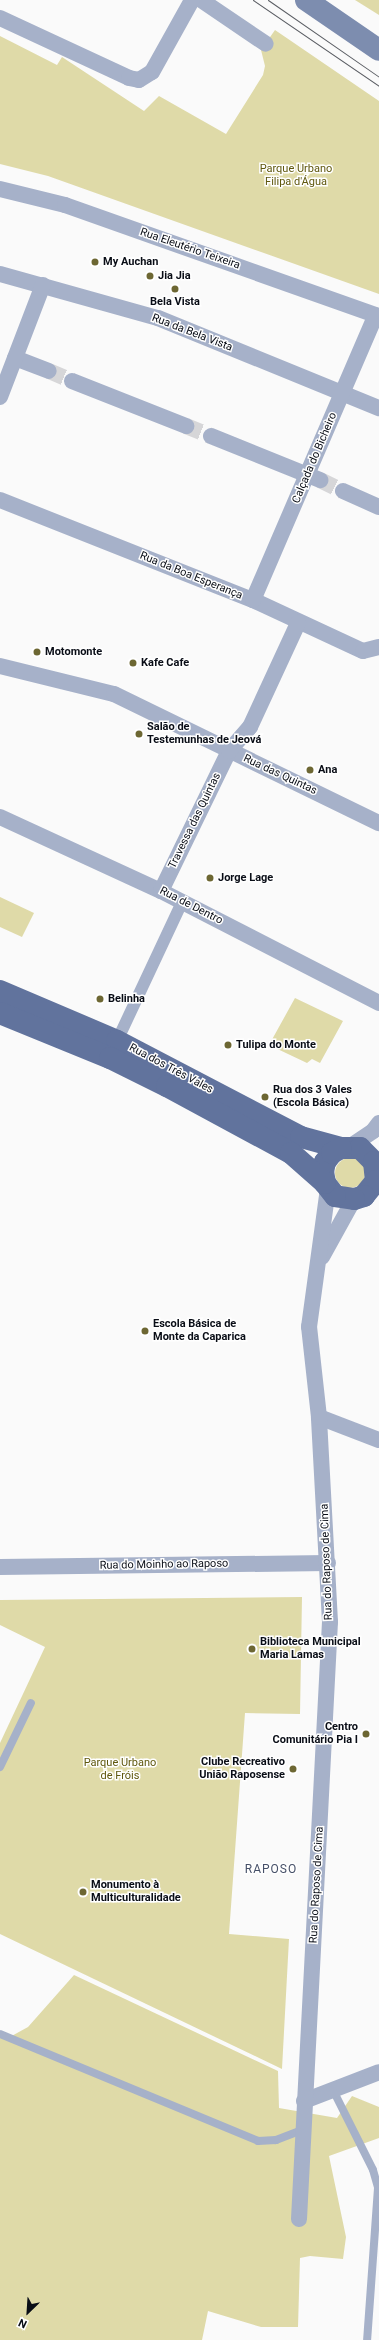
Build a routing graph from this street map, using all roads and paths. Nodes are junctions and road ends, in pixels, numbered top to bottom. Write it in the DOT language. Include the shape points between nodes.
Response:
graph roads {
  1 [pos="192,0"];
  2 [pos="202,0"];
  3 [pos="306,0"];
  4 [pos="0,18"];
  5 [pos="266,44"];
  6 [pos="379,50"];
  7 [pos="0,190"];
  8 [pos="0,274"];
  9 [pos="43,284"];
  10 [pos="378,315"];
  11 [pos="15,358"];
  12 [pos="49,371"];
  13 [pos="72,381"];
  14 [pos="344,392"];
  15 [pos="0,397"];
  16 [pos="379,408"];
  17 [pos="186,426"];
  18 [pos="212,436"];
  19 [pos="314,478"];
  20 [pos="343,491"];
  21 [pos="0,500"];
  22 [pos="379,507"];
  23 [pos="253,600"];
  24 [pos="298,623"];
  25 [pos="379,647"];
  26 [pos="0,666"];
  27 [pos="228,751"];
  28 [pos="0,817"];
  29 [pos="379,822"];
  30 [pos="161,891"];
  31 [pos="182,902"];
  32 [pos="0,991"];
  33 [pos="379,1003"];
  34 [pos="0,1013"];
  35 [pos="117,1041"];
  36 [pos="376,1127"];
  37 [pos="346,1147"];
  38 [pos="377,1169"];
  39 [pos="327,1186"];
  40 [pos="366,1199"];
  41 [pos="318,1264"];
  42 [pos="319,1416"];
  43 [pos="379,1440"];
  44 [pos="328,1563"];
  45 [pos="0,1567"];
  46 [pos="31,1703"];
  47 [pos="0,1767"];
  48 [pos="0,2034"];
  49 [pos="379,2072"];
  50 [pos="333,2090"];
  51 [pos="304,2101"];
  52 [pos="304,2129"];
  53 [pos="299,2219"];
  54 [pos="367,2340"];
  1 -- 4 [label="street" via="152,72 139,80"];
  2 -- 5 [label="street"];
  3 -- 6 [label="main road"];
  7 -- 10 [label="street, Rua Eleutério Teixeira" via="65,205"];
  8 -- 9 [label="street, Rua da Bela Vista"];
  9 -- 11 [label="street"];
  9 -- 14 [label="street, Rua da Bela Vista" via="158,318"];
  10 -- 14 [label="street, Calçada do Bicheiro"];
  11 -- 12 [label="street"];
  11 -- 15 [label="street"];
  13 -- 17 [label="street"];
  14 -- 16 [label="street, Rua da Bela Vista"];
  14 -- 19 [label="street, Calçada do Bicheiro"];
  18 -- 19 [label="street"];
  19 -- 23 [label="street, Calçada do Bicheiro"];
  20 -- 22 [label="street"];
  21 -- 23 [label="street, Rua da Boa Esperança"];
  23 -- 24 [label="street, Rua da Boa Esperança"];
  24 -- 25 [label="street, Rua da Boa Esperança" via="363,651"];
  24 -- 27 [label="street" via="248,730"];
  26 -- 27 [label="street, Rua das Quintas" via="114,694"];
  27 -- 29 [label="street, Rua das Quintas"];
  27 -- 30 [label="street, Travessa das Quintas"];
  28 -- 30 [label="street, Rua de Dentro"];
  30 -- 31 [label="street, Rua de Dentro"];
  31 -- 33 [label="street, Rua de Dentro"];
  31 -- 35 [label="street"];
  32 -- 35 [label="main road, Rua dos Três Vales"];
  34 -- 39 [label="main road, Rua dos Três Vales" via="110,1058 167,1086 291,1153"];
  35 -- 37 [label="main road, Rua dos Três Vales" via="301,1137"];
  36 -- 37 [label="street"];
  36 -- 38 [label="street"];
  37 -- 38 [label="main road, Rua dos Três Vales" via="368,1154"];
  37 -- 39 [label="main road" via="332,1153 325,1162 323,1172"];
  38 -- 40 [label="main road" via="376,1181"];
  39 -- 40 [label="main road, Rua dos Três Vales" via="335,1196"];
  39 -- 41 [label="street, Rua do Raposo de Cima"];
  40 -- 41 [label="street, Rua do Raposo de Cima"];
  41 -- 42 [label="street, Rua do Raposo de Cima" via="309,1326"];
  42 -- 43 [label="street"];
  42 -- 44 [label="street, Rua do Raposo de Cima"];
  44 -- 45 [label="street, Rua do Moinho ao Raposo"];
  44 -- 51 [label="street, Rua do Raposo de Cima" via="328,1684"];
  46 -- 47 [label="lane"];
  48 -- 52 [label="lane" via="258,2141 276,2140"];
  49 -- 50 [label="street"];
  50 -- 51 [label="street"];
  50 -- 54 [label="lane" via="370,2164 378,2188"];
  51 -- 52 [label="street, Rua do Raposo de Cima"];
  52 -- 53 [label="street, Rua do Raposo de Cima"];
}
